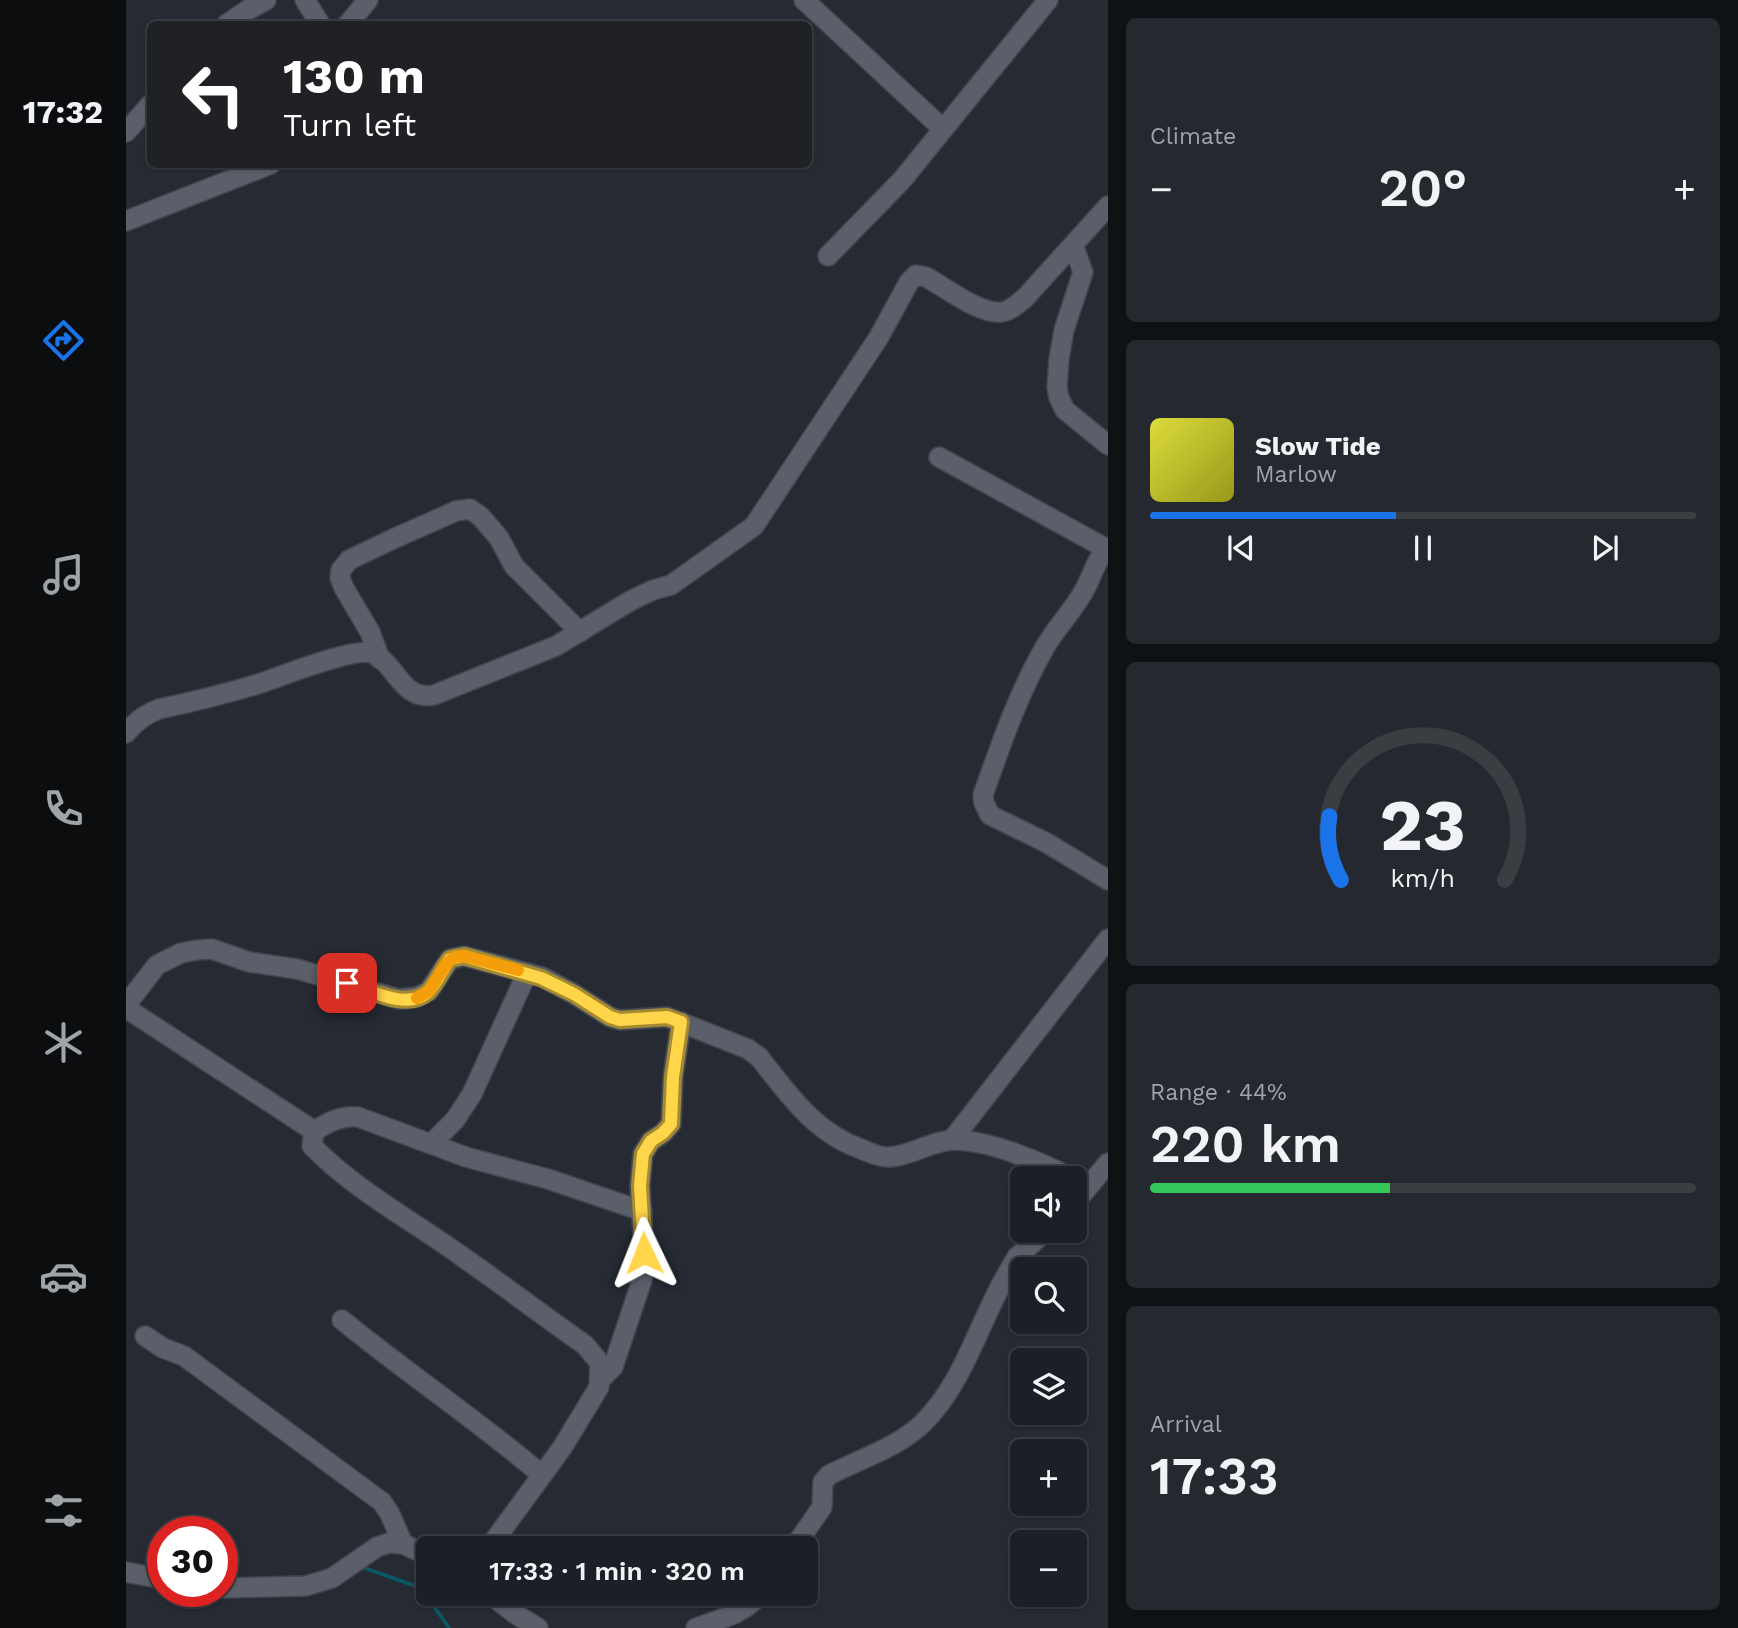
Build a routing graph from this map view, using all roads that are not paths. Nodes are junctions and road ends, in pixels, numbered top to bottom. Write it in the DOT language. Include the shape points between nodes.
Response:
graph roads {
  1 [pos="266,0"];
  2 [pos="305,0"];
  3 [pos="368,0"];
  4 [pos="804,0"];
  5 [pos="1048,0"];
  6 [pos="825,7"];
  7 [pos="250,18"];
  8 [pos="318,21"];
  9 [pos="350,21"];
  10 [pos="147,108"];
  11 [pos="943,129"];
  12 [pos="126,132"];
  13 [pos="261,168"];
  14 [pos="1108,206"];
  15 [pos="126,221"];
  16 [pos="1073,245"];
  17 [pos="828,257"];
  18 [pos="1108,445"];
  19 [pos="939,457"];
  20 [pos="1108,549"];
  21 [pos="580,632"];
  22 [pos="380,659"];
  23 [pos="126,733"];
  24 [pos="1108,880"];
  25 [pos="1108,939"];
  26 [pos="527,973"];
  27 [pos="126,1007"];
  28 [pos="681,1022"];
  29 [pos="314,1131"];
  30 [pos="952,1140"];
  31 [pos="432,1144"];
  32 [pos="1108,1163"];
  33 [pos="1044,1166"];
  34 [pos="1087,1176"];
  35 [pos="642,1211"];
  36 [pos="1033,1243"];
  37 [pos="342,1320"];
  38 [pos="145,1336"];
  39 [pos="601,1379"];
  40 [pos="542,1475"];
  41 [pos="497,1536"];
  42 [pos="802,1536"];
  43 [pos="403,1544"];
  44 [pos="416,1550"];
  45 [pos="126,1572"];
  46 [pos="147,1576"];
  47 [pos="238,1588"];
  48 [pos="505,1606"];
  49 [pos="747,1606"];
  50 [pos="538,1628"];
  51 [pos="696,1628"];
  1 -- 7 [label="street"];
  2 -- 8 [label="street"];
  3 -- 9 [label="street"];
  4 -- 6 [label="street"];
  5 -- 11 [label="street"];
  6 -- 11 [label="street" via="861,55"];
  10 -- 12 [label="street"];
  11 -- 17 [label="street" via="902,180"];
  13 -- 15 [label="street"];
  14 -- 16 [label="street"];
  16 -- 18 [label="street" via="1083,272 1065,330 1057,387 1065,410"];
  16 -- 21 [label="street" via="1025,298 1003,312 989,311 915,275 754,526 671,585 630,601"];
  19 -- 20 [label="street"];
  20 -- 24 [label="street" via="1082,596 1044,648 1016,703 984,803 990,815"];
  21 -- 22 [label="street" via="556,646 426,697 415,694"];
  21 -- 22 [label="street" via="513,566 499,538 470,509 393,539 349,560 341,570 344,588"];
  22 -- 23 [label="street" via="370,653 343,657 159,709 135,722"];
  25 -- 30 [label="street"];
  26 -- 27 [label="street" via="454,957 429,991 417,998 399,999 297,969 249,962 212,949 197,950 157,965"];
  26 -- 28 [label="street" via="610,1017 667,1017"];
  26 -- 31 [label="street" via="472,1094"];
  27 -- 29 [label="street"];
  28 -- 30 [label="street" via="759,1057 816,1125 837,1140 886,1157"];
  28 -- 35 [label="street" via="672,1117 643,1154"];
  29 -- 31 [label="street" via="334,1119 358,1117"];
  29 -- 39 [label="street" via="312,1146 325,1159 386,1207 585,1345 600,1363"];
  30 -- 33 [label="street" via="1013,1153"];
  31 -- 35 [label="street"];
  32 -- 34 [label="street"];
  35 -- 39 [label="street" via="642,1280 612,1367"];
  36 -- 42 [label="street" via="1017,1257 946,1393 922,1424 887,1448 829,1475 823,1482 822,1507"];
  37 -- 40 [label="street"];
  38 -- 43 [label="street" via="184,1356 382,1502"];
  39 -- 40 [label="street"];
  40 -- 41 [label="street"];
  43 -- 44 [label="street"];
  43 -- 47 [label="street" via="389,1542 377,1547 331,1578 306,1586"];
  45 -- 46 [label="street"];
  48 -- 50 [label="street"];
  49 -- 51 [label="street"];
}
